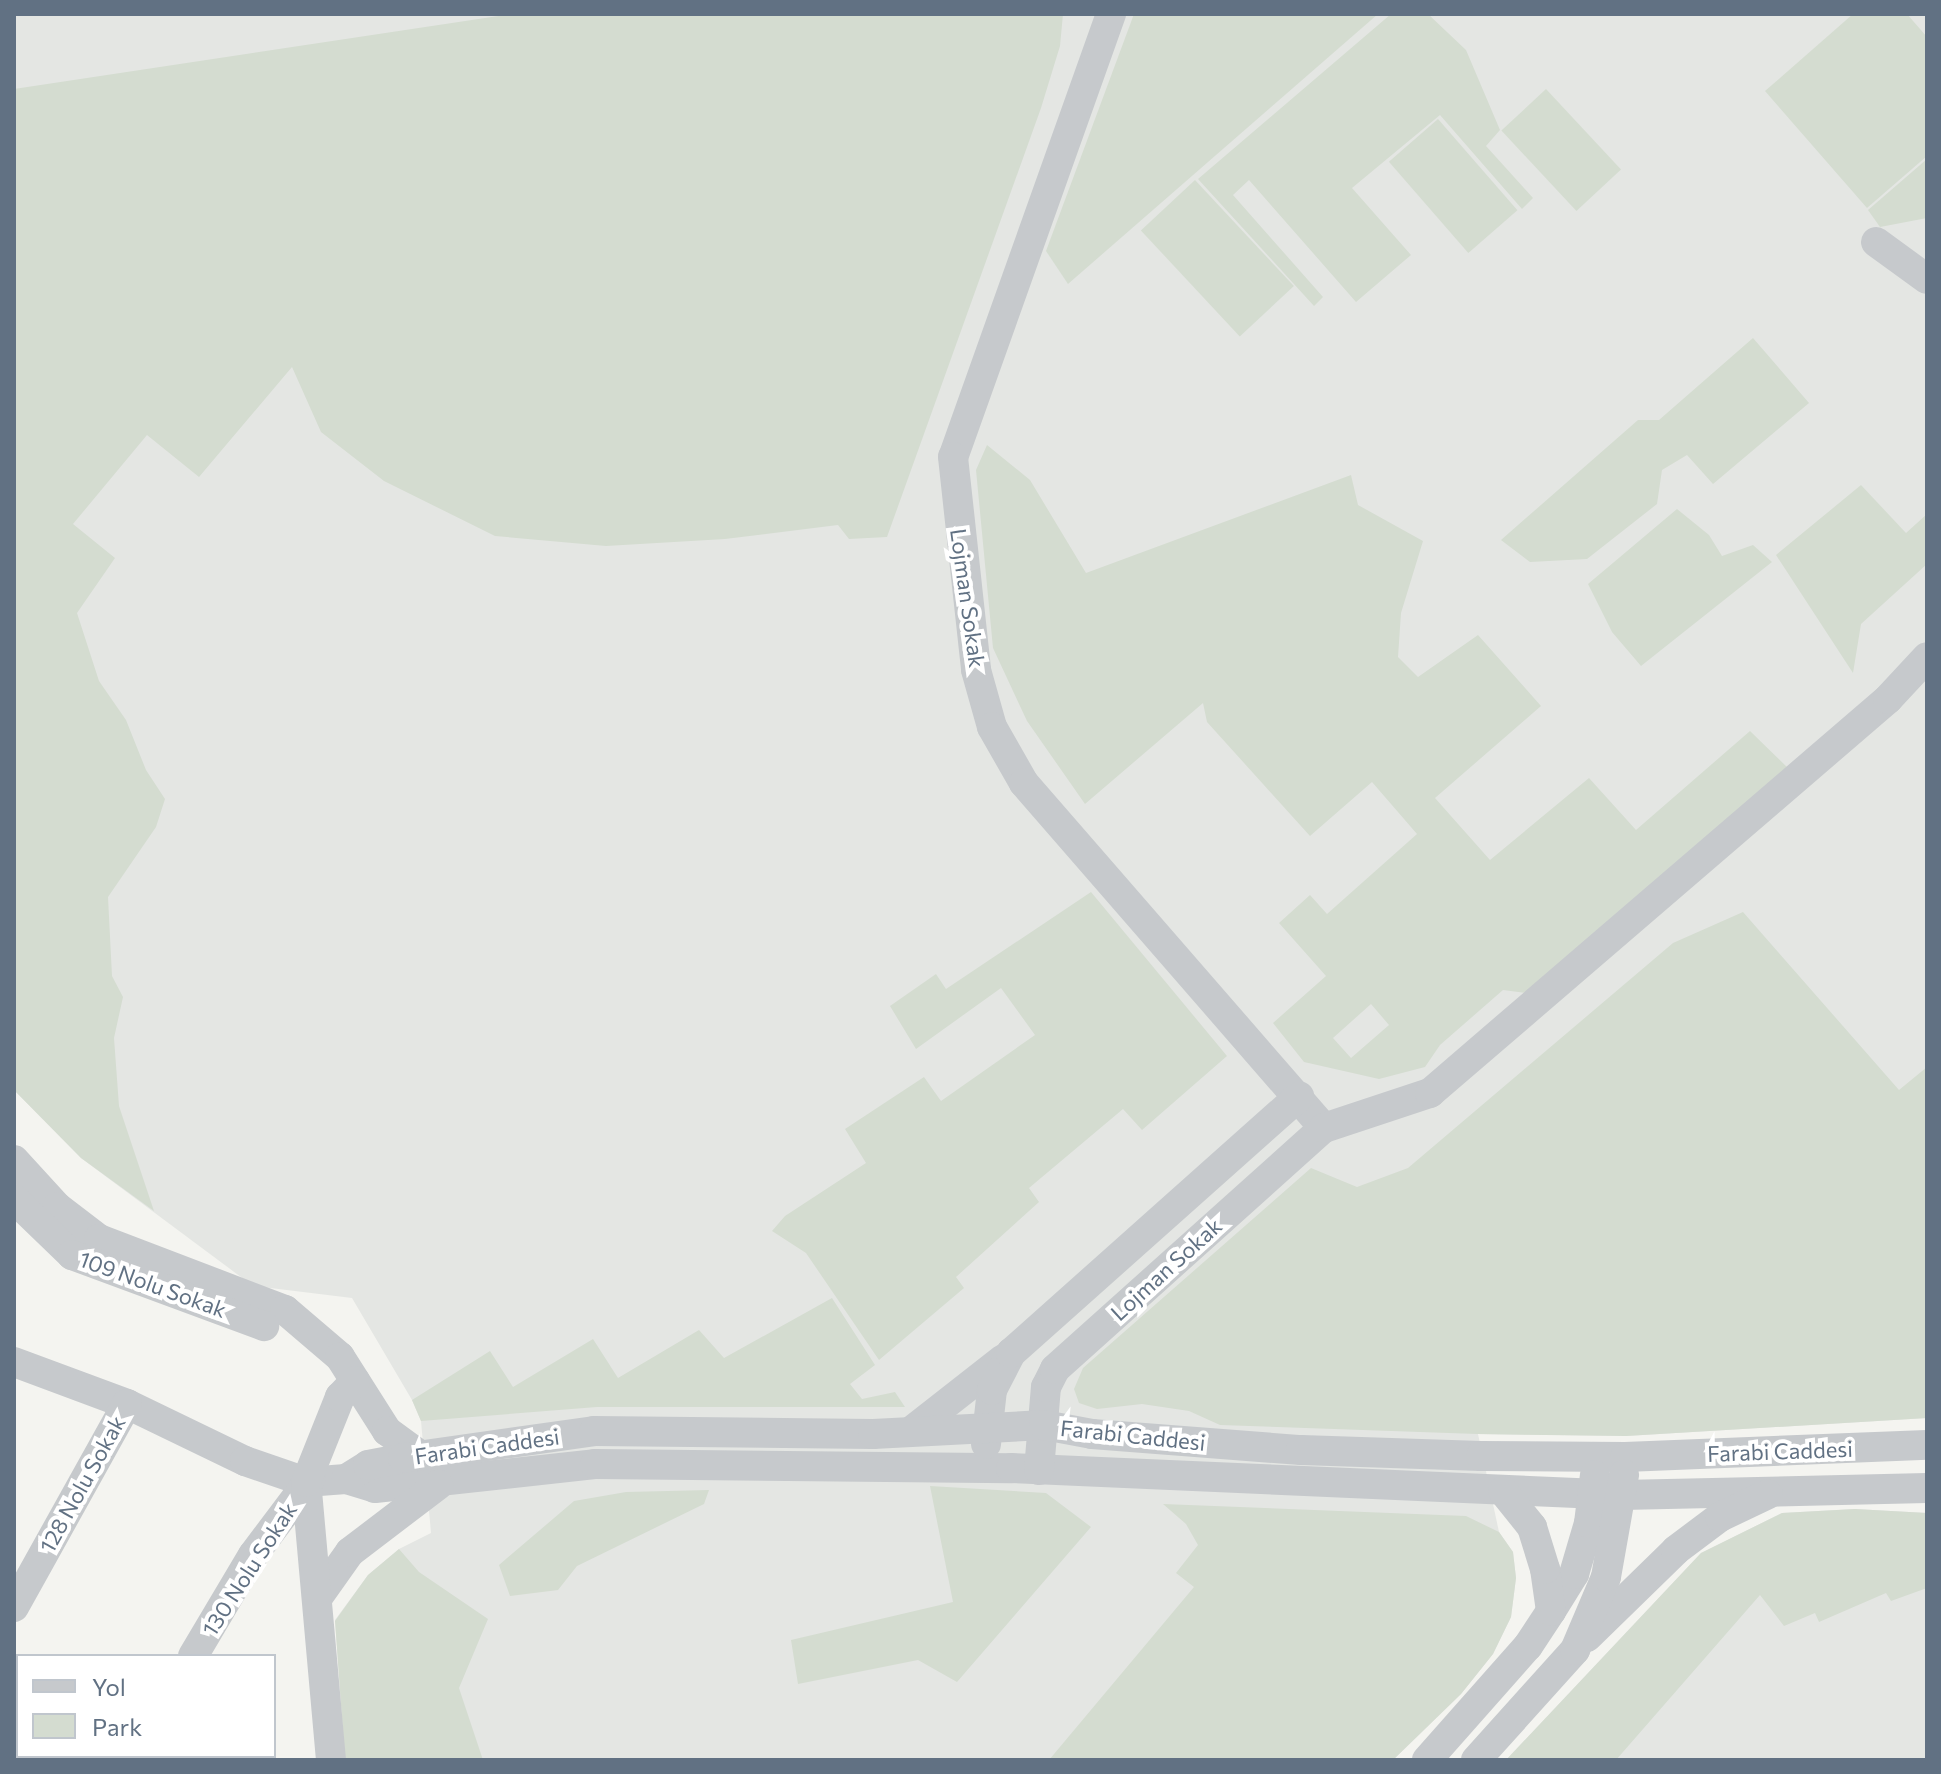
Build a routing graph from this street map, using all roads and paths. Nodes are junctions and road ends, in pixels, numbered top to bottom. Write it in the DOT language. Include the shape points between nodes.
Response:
graph roads {
  1 [pos="1111,14"];
  2 [pos="1876,242"];
  3 [pos="1927,279"];
  4 [pos="1927,657"];
  5 [pos="1299,1096"];
  6 [pos="1324,1128"];
  7 [pos="14,1160"];
  8 [pos="14,1199"];
  9 [pos="264,1326"];
  10 [pos="1011,1353"];
  11 [pos="14,1362"];
  12 [pos="355,1381"];
  13 [pos="127,1404"];
  14 [pos="987,1425"];
  15 [pos="1044,1425"];
  16 [pos="910,1432"];
  17 [pos="1927,1445"];
  18 [pos="421,1456"];
  19 [pos="1610,1457"];
  20 [pos="986,1468"];
  21 [pos="1039,1470"];
  22 [pos="346,1479"];
  23 [pos="306,1482"];
  24 [pos="441,1483"];
  25 [pos="1927,1488"];
  26 [pos="1777,1490"];
  27 [pos="1503,1491"];
  28 [pos="1608,1494"];
  29 [pos="318,1597"];
  30 [pos="14,1607"];
  31 [pos="1551,1611"];
  32 [pos="1575,1650"];
  33 [pos="194,1654"];
  34 [pos="331,1760"];
  35 [pos="1427,1760"];
  36 [pos="1476,1760"];
  1 -- 5 [label="street, Lojman Sokak" via="953,457 976,670 992,727 1024,783"];
  2 -- 3 [label="street"];
  4 -- 6 [label="street" via="1888,699 1430,1093"];
  5 -- 6 [label="street, Lojman Sokak"];
  5 -- 10 [label="street, Lojman Sokak"];
  6 -- 15 [label="street, Lojman Sokak" via="1055,1369 1046,1387"];
  7 -- 12 [label="street" via="84,1230 285,1310 340,1357"];
  8 -- 9 [label="street, 109 Nolu Sokak" via="72,1255"];
  10 -- 14 [label="street, Lojman Sokak" via="992,1390"];
  10 -- 16 [label="street, Lojman Sokak"];
  11 -- 13 [label="street, Farabi Caddesi"];
  12 -- 18 [label="street" via="387,1431"];
  12 -- 23 [label="street, 130 Nolu Sokak" via="345,1442"];
  13 -- 23 [label="street, Farabi Caddesi" via="245,1461"];
  13 -- 30 [label="street, 128 Nolu Sokak"];
  14 -- 15 [label="street, Farabi Caddesi"];
  14 -- 16 [label="street, Farabi Caddesi"];
  14 -- 20 [label="street, Lojman Sokak"];
  15 -- 19 [label="street, Farabi Caddesi" via="1092,1434 1301,1450"];
  15 -- 21 [label="street, Lojman Sokak"];
  16 -- 18 [label="street, Farabi Caddesi" via="594,1431"];
  17 -- 19 [label="street, Farabi Caddesi"];
  18 -- 22 [label="street, Farabi Caddesi" via="368,1465"];
  19 -- 28 [label="street"];
  20 -- 21 [label="street, Farabi Caddesi"];
  20 -- 24 [label="street, Farabi Caddesi" via="595,1464"];
  21 -- 27 [label="street, Farabi Caddesi"];
  22 -- 23 [label="street, Farabi Caddesi"];
  22 -- 24 [label="street, Farabi Caddesi" via="375,1488"];
  23 -- 29 [label="street"];
  23 -- 33 [label="street, 130 Nolu Sokak" via="253,1555"];
  24 -- 29 [label="street" via="350,1552"];
  25 -- 26 [label="street, Farabi Caddesi"];
  26 -- 28 [label="street, Farabi Caddesi"];
  26 -- 32 [label="street" via="1720,1517 1676,1550"];
  27 -- 28 [label="street, Farabi Caddesi"];
  27 -- 31 [label="street" via="1532,1527"];
  28 -- 31 [label="street" via="1574,1574"];
  28 -- 32 [label="street" via="1606,1577"];
  29 -- 34 [label="street"];
  31 -- 35 [label="street" via="1528,1646"];
  32 -- 36 [label="street"];
}
